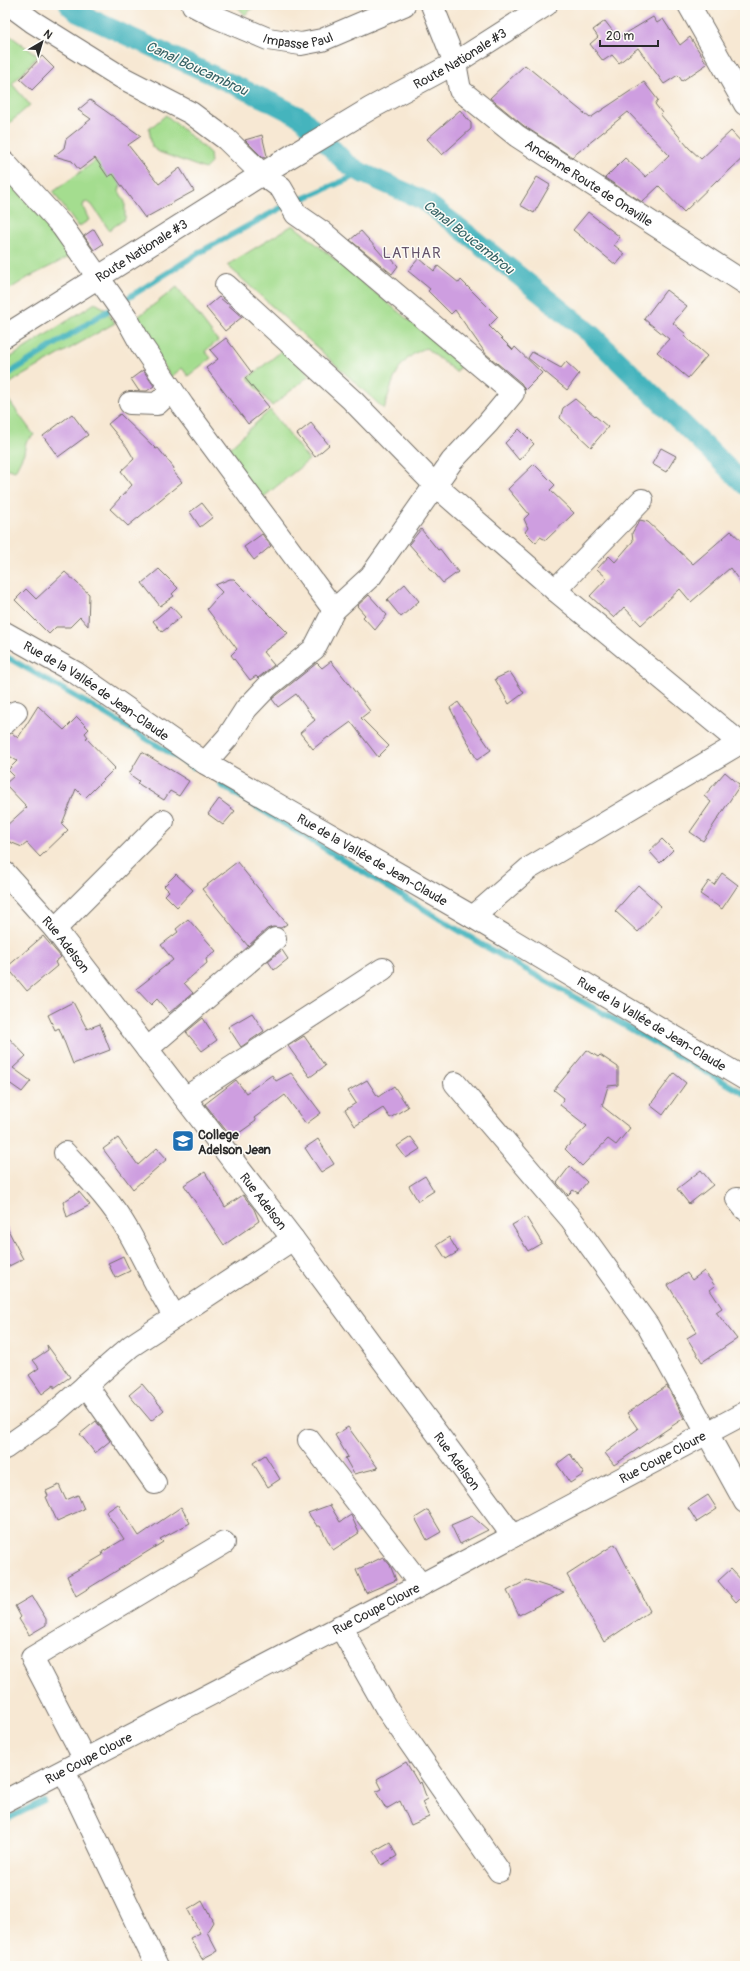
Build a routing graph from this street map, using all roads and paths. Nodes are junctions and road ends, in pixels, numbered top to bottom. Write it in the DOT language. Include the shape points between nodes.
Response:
graph roads {
  1 [pos="10,5"];
  2 [pos="193,5"];
  3 [pos="404,5"];
  4 [pos="432,5"];
  5 [pos="546,5"];
  6 [pos="689,5"];
  7 [pos="455,63"];
  8 [pos="745,104"];
  9 [pos="5,163"];
  10 [pos="270,169"];
  11 [pos="98,277"];
  12 [pos="745,283"];
  13 [pos="226,285"];
  14 [pos="5,336"];
  15 [pos="172,390"];
  16 [pos="130,403"];
  17 [pos="435,485"];
  18 [pos="642,500"];
  19 [pos="555,590"];
  20 [pos="334,610"];
  21 [pos="5,633"];
  22 [pos="743,743"];
  23 [pos="205,762"];
  24 [pos="163,821"];
  25 [pos="5,872"];
  26 [pos="473,917"];
  27 [pos="54,929"];
  28 [pos="275,939"];
  29 [pos="383,969"];
  30 [pos="147,1049"];
  31 [pos="745,1079"];
  32 [pos="455,1083"];
  33 [pos="185,1098"];
  34 [pos="65,1153"];
  35 [pos="293,1239"];
  36 [pos="175,1318"];
  37 [pos="86,1385"];
  38 [pos="745,1413"];
  39 [pos="707,1434"];
  40 [pos="309,1440"];
  41 [pos="5,1448"];
  42 [pos="155,1483"];
  43 [pos="745,1502"];
  44 [pos="512,1536"];
  45 [pos="224,1543"];
  46 [pos="421,1585"];
  47 [pos="340,1626"];
  48 [pos="85,1760"];
  49 [pos="64,1771"];
  50 [pos="5,1801"];
  51 [pos="499,1871"];
  52 [pos="157,1966"];
  1 -- 10 [label="street" via="121,77 191,114"];
  2 -- 3 [label="street, Impasse Paul" via="268,39 301,44 322,40"];
  4 -- 7 [label="street, Ancienne Route de Onaville"];
  5 -- 7 [label="street, Route Nationale #3"];
  6 -- 8 [label="street"];
  7 -- 10 [label="street, Route Nationale #3" via="371,108"];
  7 -- 12 [label="street, Ancienne Route de Onaville" via="460,90 517,136"];
  9 -- 11 [label="street" via="62,226"];
  10 -- 11 [label="street, Route Nationale #3"];
  10 -- 17 [label="street" via="296,214 328,237 513,393 452,461"];
  11 -- 14 [label="street, Route Nationale #3"];
  11 -- 15 [label="street"];
  13 -- 17 [label="street" via="352,400"];
  15 -- 16 [label="street" via="157,404"];
  15 -- 20 [label="street"];
  17 -- 19 [label="street"];
  17 -- 20 [label="street" via="371,576"];
  18 -- 19 [label="street"];
  19 -- 22 [label="street"];
  20 -- 23 [label="street" via="314,649 268,686 246,708 228,737"];
  21 -- 23 [label="street, Rue de la Vallée de Jean-Claude" via="76,673"];
  22 -- 26 [label="street" via="528,869"];
  23 -- 26 [label="street, Rue de la Vallée de Jean-Claude"];
  24 -- 27 [label="street"];
  25 -- 27 [label="street, Rue Adelson"];
  26 -- 31 [label="street, Rue de la Vallée de Jean-Claude"];
  27 -- 30 [label="street, Rue Adelson"];
  28 -- 30 [label="street"];
  29 -- 33 [label="street"];
  30 -- 33 [label="street, Rue Adelson"];
  32 -- 39 [label="street" via="571,1219 648,1326"];
  33 -- 35 [label="street, Rue Adelson"];
  34 -- 36 [label="street" via="106,1199 127,1228"];
  35 -- 36 [label="street"];
  35 -- 44 [label="street, Rue Adelson"];
  36 -- 37 [label="street" via="131,1346"];
  37 -- 41 [label="street" via="52,1415"];
  37 -- 42 [label="street"];
  38 -- 39 [label="street, Rue Coupe Cloure"];
  39 -- 43 [label="street"];
  39 -- 44 [label="street, Rue Coupe Cloure"];
  40 -- 46 [label="street"];
  44 -- 46 [label="street, Rue Coupe Cloure"];
  45 -- 48 [label="street" via="32,1658"];
  46 -- 47 [label="street, Rue Coupe Cloure"];
  47 -- 48 [label="street, Rue Coupe Cloure"];
  47 -- 51 [label="street" via="388,1711"];
  48 -- 49 [label="street, Rue Coupe Cloure"];
  49 -- 50 [label="street, Rue Coupe Cloure"];
  49 -- 52 [label="street"];
}
